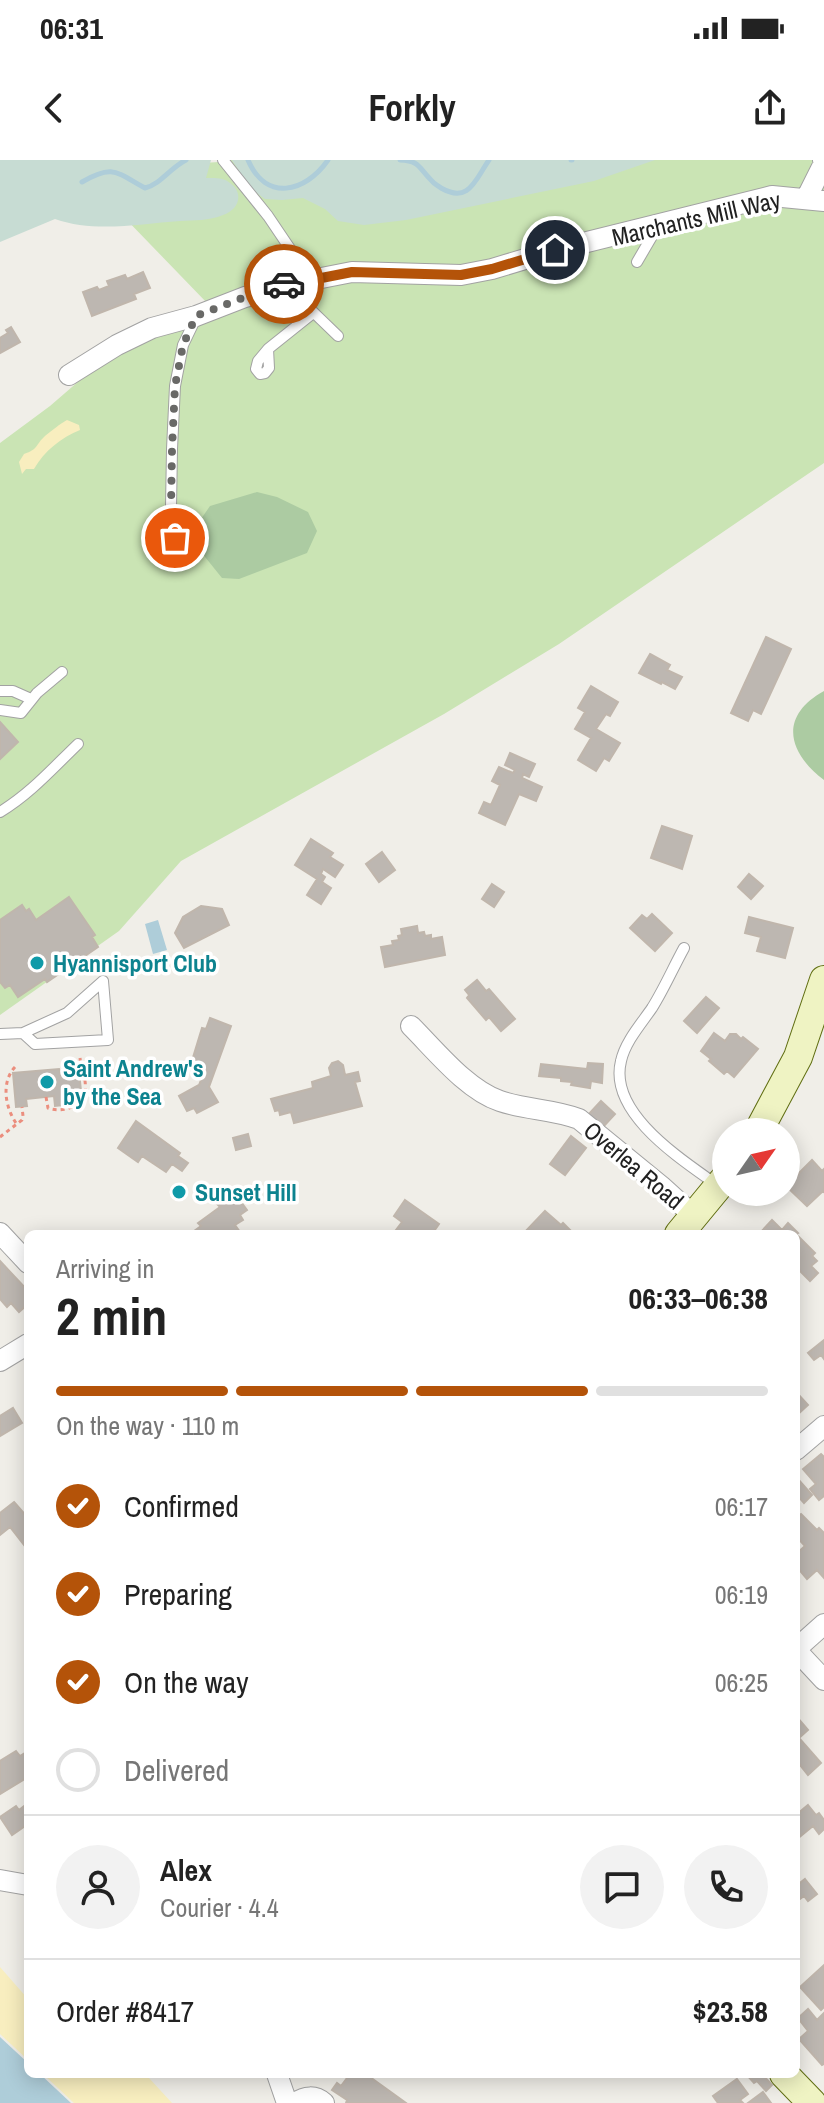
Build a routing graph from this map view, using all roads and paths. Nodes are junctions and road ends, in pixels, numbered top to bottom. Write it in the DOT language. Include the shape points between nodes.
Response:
graph roads {
  1 [pos="224,160"];
  2 [pos="824,161"];
  3 [pos="815,200"];
  4 [pos="658,225"];
  5 [pos="637,262"];
  6 [pos="298,279"];
  7 [pos="313,313"];
  8 [pos="196,316"];
  9 [pos="338,336"];
  10 [pos="268,349"];
  11 [pos="69,375"];
  12 [pos="179,559"];
  13 [pos="62,672"];
  14 [pos="0,691"];
  15 [pos="31,699"];
  16 [pos="0,710"];
  17 [pos="78,744"];
  18 [pos="0,812"];
  19 [pos="684,948"];
  20 [pos="822,994"];
  21 [pos="411,1026"];
  22 [pos="23,1033"];
  23 [pos="0,1034"];
  24 [pos="80,1058"];
  25 [pos="15,1067"];
  26 [pos="46,1097"];
  27 [pos="22,1107"];
  28 [pos="765,1118"];
  29 [pos="16,1123"];
  30 [pos="0,1137"];
  31 [pos="712,1175"];
  32 [pos="712,1194"];
  33 [pos="687,1225"];
  34 [pos="0,1233"];
  35 [pos="24,1259"];
  36 [pos="24,1346"];
  37 [pos="0,1361"];
  38 [pos="824,1426"];
  39 [pos="800,1447"];
  40 [pos="824,1624"];
  41 [pos="800,1646"];
  42 [pos="800,1654"];
  43 [pos="824,1680"];
  44 [pos="0,1880"];
  45 [pos="24,1884"];
  46 [pos="278,2078"];
  47 [pos="788,2078"];
  48 [pos="287,2103"];
  49 [pos="295,2103"];
  50 [pos="324,2103"];
  51 [pos="812,2103"];
  1 -- 6 [label="lane" via="295,256"];
  2 -- 3 [label="street"];
  3 -- 4 [label="street, Marchants Mill Way" via="772,196"];
  4 -- 5 [label="lane"];
  4 -- 6 [label="street, Marchants Mill Way" via="461,275 352,272"];
  6 -- 7 [label="lane"];
  6 -- 8 [label="street, Marchants Mill Way"];
  7 -- 9 [label="lane"];
  7 -- 10 [label="lane"];
  8 -- 11 [label="street, Marchants Mill Way" via="152,328"];
  8 -- 12 [label="lane" via="183,345 175,386 171,507"];
  13 -- 15 [label="lane"];
  14 -- 15 [label="lane"];
  15 -- 16 [label="lane" via="21,713"];
  17 -- 18 [label="lane"];
  19 -- 31 [label="lane" via="623,1053 622,1086 627,1105 645,1129"];
  20 -- 28 [label="street" via="798,1057"];
  21 -- 33 [label="street, Overlea Road" via="481,1093 579,1119 661,1186"];
  22 -- 22 [label="lane" via="67,1013 103,981 108,1040 35,1044"];
  22 -- 23 [label="lane"];
  24 -- 26 [label="path" via="82,1098 71,1109 57,1111 48,1108"];
  25 -- 29 [label="path" via="6,1090"];
  27 -- 29 [label="path" via="23,1116"];
  29 -- 30 [label="path"];
  32 -- 33 [label="street"];
  34 -- 35 [label="street"];
  36 -- 37 [label="street"];
  38 -- 39 [label="street"];
  40 -- 41 [label="street"];
  42 -- 43 [label="street"];
  44 -- 45 [label="street"];
  46 -- 48 [label="street"];
  47 -- 51 [label="street"];
  49 -- 50 [label="street" via="308,2097"];
}
